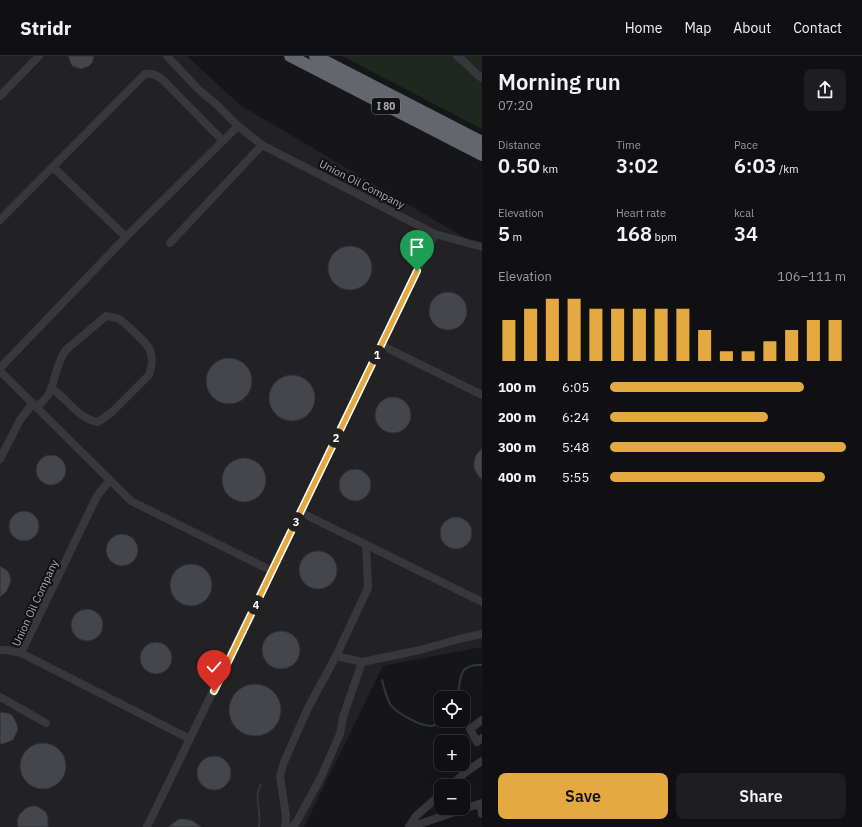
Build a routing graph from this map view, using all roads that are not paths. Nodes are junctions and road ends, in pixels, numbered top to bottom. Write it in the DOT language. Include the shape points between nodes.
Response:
graph roads {
  1 [pos="39,56"];
  2 [pos="167,56"];
  3 [pos="290,56"];
  4 [pos="315,56"];
  5 [pos="457,56"];
  6 [pos="482,78"];
  7 [pos="0,96"];
  8 [pos="238,126"];
  9 [pos="223,141"];
  10 [pos="482,142"];
  11 [pos="262,145"];
  12 [pos="482,155"];
  13 [pos="53,167"];
  14 [pos="0,220"];
  15 [pos="435,234"];
  16 [pos="126,237"];
  17 [pos="170,243"];
  18 [pos="482,247"];
  19 [pos="381,346"];
  20 [pos="0,370"];
  21 [pos="51,388"];
  22 [pos="482,395"];
  23 [pos="35,405"];
  24 [pos="0,459"];
  25 [pos="110,480"];
  26 [pos="300,512"];
  27 [pos="366,545"];
  28 [pos="272,571"];
  29 [pos="482,602"];
  30 [pos="482,635"];
  31 [pos="0,650"];
  32 [pos="21,653"];
  33 [pos="336,656"];
  34 [pos="362,662"];
  35 [pos="0,698"];
  36 [pos="482,720"];
  37 [pos="46,723"];
  38 [pos="482,738"];
  39 [pos="190,739"];
  40 [pos="482,761"];
  41 [pos="458,779"];
  42 [pos="434,800"];
  43 [pos="481,804"];
  44 [pos="482,814"];
  45 [pos="147,827"];
  46 [pos="285,827"];
  47 [pos="292,827"];
  48 [pos="410,827"];
  1 -- 7 [label="street"];
  2 -- 8 [label="street, Union Oil Company"];
  3 -- 12 [label="highway, I 80"];
  4 -- 10 [label="highway, I 80"];
  5 -- 6 [label="street"];
  8 -- 9 [label="street"];
  8 -- 11 [label="street, Union Oil Company"];
  9 -- 13 [label="street" via="162,79 145,74"];
  9 -- 16 [label="street"];
  11 -- 15 [label="street, Union Oil Company"];
  11 -- 17 [label="street"];
  13 -- 14 [label="street"];
  13 -- 16 [label="street"];
  15 -- 18 [label="street, Union Oil Company"];
  15 -- 19 [label="street"];
  16 -- 20 [label="street"];
  19 -- 22 [label="street"];
  19 -- 26 [label="street"];
  20 -- 23 [label="street"];
  21 -- 21 [label="street" via="62,354 106,316 120,320 147,344 150,350 152,360 149,375 112,412 98,422 90,421"];
  21 -- 23 [label="street" via="49,394"];
  23 -- 24 [label="street" via="20,420"];
  23 -- 25 [label="street"];
  25 -- 28 [label="street" via="131,501"];
  25 -- 32 [label="street, Union Oil Company" via="98,496"];
  26 -- 27 [label="street"];
  26 -- 28 [label="street"];
  27 -- 29 [label="street"];
  27 -- 33 [label="street" via="368,588"];
  28 -- 39 [label="street"];
  30 -- 34 [label="street"];
  31 -- 32 [label="street"];
  32 -- 39 [label="street, Union Oil Company"];
  33 -- 34 [label="street"];
  33 -- 46 [label="street" via="308,708 284,762 280,776 286,816"];
  34 -- 47 [label="street" via="343,717 340,734 321,777"];
  35 -- 37 [label="street"];
  36 -- 38 [label="street" via="470,729 477,742"];
  39 -- 45 [label="street"];
  40 -- 41 [label="street"];
  42 -- 48 [label="street" via="416,816"];
  43 -- 44 [label="street"];
  43 -- 48 [label="street"];
}
